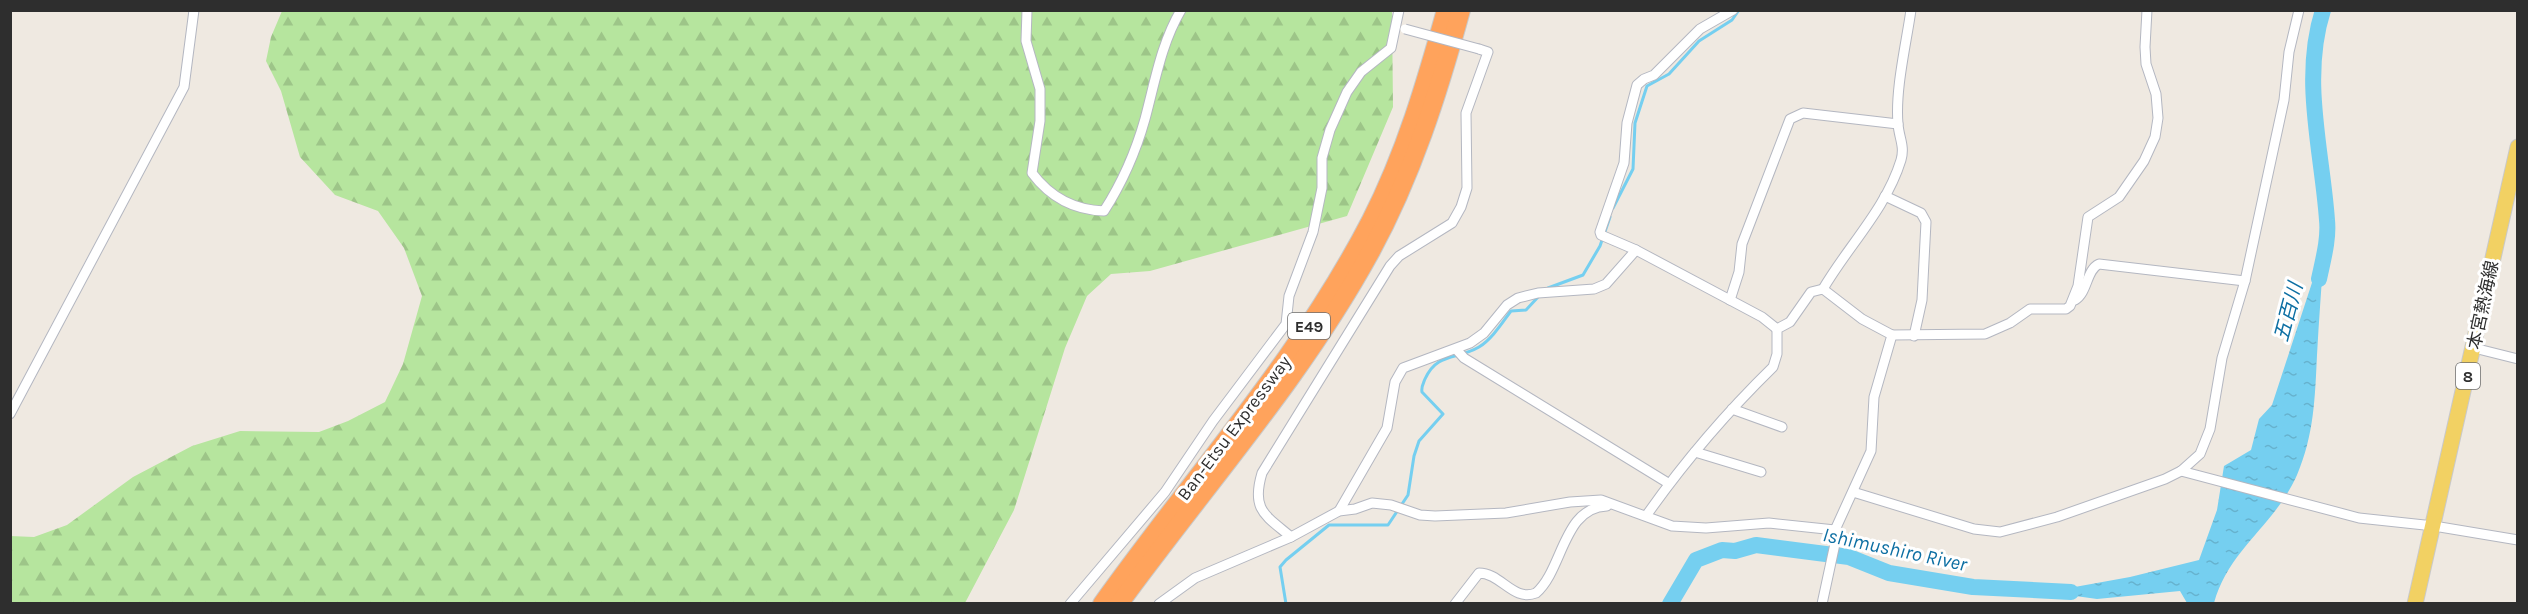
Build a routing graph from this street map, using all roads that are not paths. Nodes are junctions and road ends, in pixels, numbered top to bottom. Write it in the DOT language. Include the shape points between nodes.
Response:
graph roads {
  1 [pos="194,10"];
  2 [pos="1028,10"];
  3 [pos="1181,10"];
  4 [pos="1399,10"];
  5 [pos="1446,10"];
  6 [pos="1461,10"];
  7 [pos="1733,10"];
  8 [pos="1911,10"];
  9 [pos="2147,10"];
  10 [pos="2299,10"];
  11 [pos="1401,28"];
  12 [pos="1898,124"];
  13 [pos="2517,147"];
  14 [pos="1885,196"];
  15 [pos="1636,250"];
  16 [pos="2245,281"];
  17 [pos="1823,289"];
  18 [pos="1730,300"];
  19 [pos="2073,301"];
  20 [pos="1777,329"];
  21 [pos="1892,335"];
  22 [pos="1914,336"];
  23 [pos="2474,348"];
  24 [pos="1456,349"];
  25 [pos="2517,359"];
  26 [pos="1732,409"];
  27 [pos="10,414"];
  28 [pos="1782,427"];
  29 [pos="1695,452"];
  30 [pos="2181,471"];
  31 [pos="1761,472"];
  32 [pos="1668,483"];
  33 [pos="1853,492"];
  34 [pos="1615,504"];
  35 [pos="1339,511"];
  36 [pos="1646,516"];
  37 [pos="2434,526"];
  38 [pos="1835,535"];
  39 [pos="1291,537"];
  40 [pos="2517,540"];
  41 [pos="1070,603"];
  42 [pos="1102,603"];
  43 [pos="1119,603"];
  44 [pos="1159,603"];
  45 [pos="1455,603"];
  46 [pos="1822,603"];
  47 [pos="2415,603"];
  1 -- 27 [label="street" via="184,87"];
  2 -- 3 [label="street" via="1026,41 1040,89 1040,122 1032,173 1068,204 1104,211 1119,188 1138,138 1164,46"];
  4 -- 11 [label="street"];
  5 -- 42 [label="highway, Ban-Etsu Expressway / E49" via="1420,99 1390,177 1327,298 1281,367"];
  6 -- 43 [label="highway, Ban-Etsu Expressway / E49" via="1435,102 1404,182 1370,253 1296,371"];
  7 -- 15 [label="street" via="1700,29 1654,75 1637,85 1624,163 1600,232"];
  8 -- 12 [label="street"];
  9 -- 19 [label="street" via="2146,63 2156,94 2155,137 2144,161 2119,196 2090,214 2079,286"];
  10 -- 16 [label="street"];
  11 -- 39 [label="street, bridge" via="1488,52 1466,113 1467,188 1452,223 1399,256 1390,266 1262,473 1257,489 1259,506"];
  11 -- 41 [label="street" via="1391,48 1361,72 1347,92 1330,130 1322,158 1322,188 1313,232 1289,296 1286,324 1213,420 1165,492"];
  12 -- 14 [label="street" via="1903,154"];
  12 -- 18 [label="street" via="1807,113 1790,119 1742,244"];
  13 -- 23 [label="main road, 本宮熱海線 / 8"];
  14 -- 17 [label="street"];
  14 -- 22 [label="street" via="1921,213 1926,222 1922,300"];
  15 -- 18 [label="street"];
  15 -- 24 [label="street" via="1606,284 1594,289 1518,298 1507,305 1484,333"];
  16 -- 19 [label="street" via="2099,264 2092,270 2083,294"];
  16 -- 30 [label="street" via="2222,358 2205,448"];
  17 -- 20 [label="street" via="1811,292 1790,322"];
  17 -- 21 [label="street" via="1862,319"];
  18 -- 20 [label="street"];
  19 -- 22 [label="street" via="2064,309 2030,309 1985,334"];
  20 -- 26 [label="street" via="1775,363"];
  21 -- 22 [label="street"];
  21 -- 33 [label="street" via="1875,398 1871,451"];
  23 -- 25 [label="street"];
  23 -- 37 [label="main road, 本宮熱海線 / 8"];
  24 -- 32 [label="street" via="1464,358"];
  24 -- 35 [label="street" via="1414,362 1400,372 1387,428"];
  26 -- 28 [label="street"];
  26 -- 29 [label="street"];
  29 -- 31 [label="street"];
  29 -- 32 [label="street"];
  30 -- 33 [label="street" via="2057,517 2000,532 1974,529"];
  30 -- 37 [label="street" via="2359,518"];
  32 -- 36 [label="street"];
  33 -- 38 [label="street"];
  34 -- 35 [label="street" via="1582,501 1506,513 1436,516 1372,503"];
  34 -- 36 [label="street"];
  34 -- 45 [label="street" via="1594,507 1581,517 1536,593 1518,593 1489,574 1479,573"];
  35 -- 39 [label="street"];
  36 -- 38 [label="street" via="1672,525 1706,528 1769,523"];
  37 -- 40 [label="street"];
  37 -- 47 [label="main road, 本宮熱海線 / 8"];
  38 -- 46 [label="street"];
  39 -- 44 [label="street" via="1195,578"];
}
